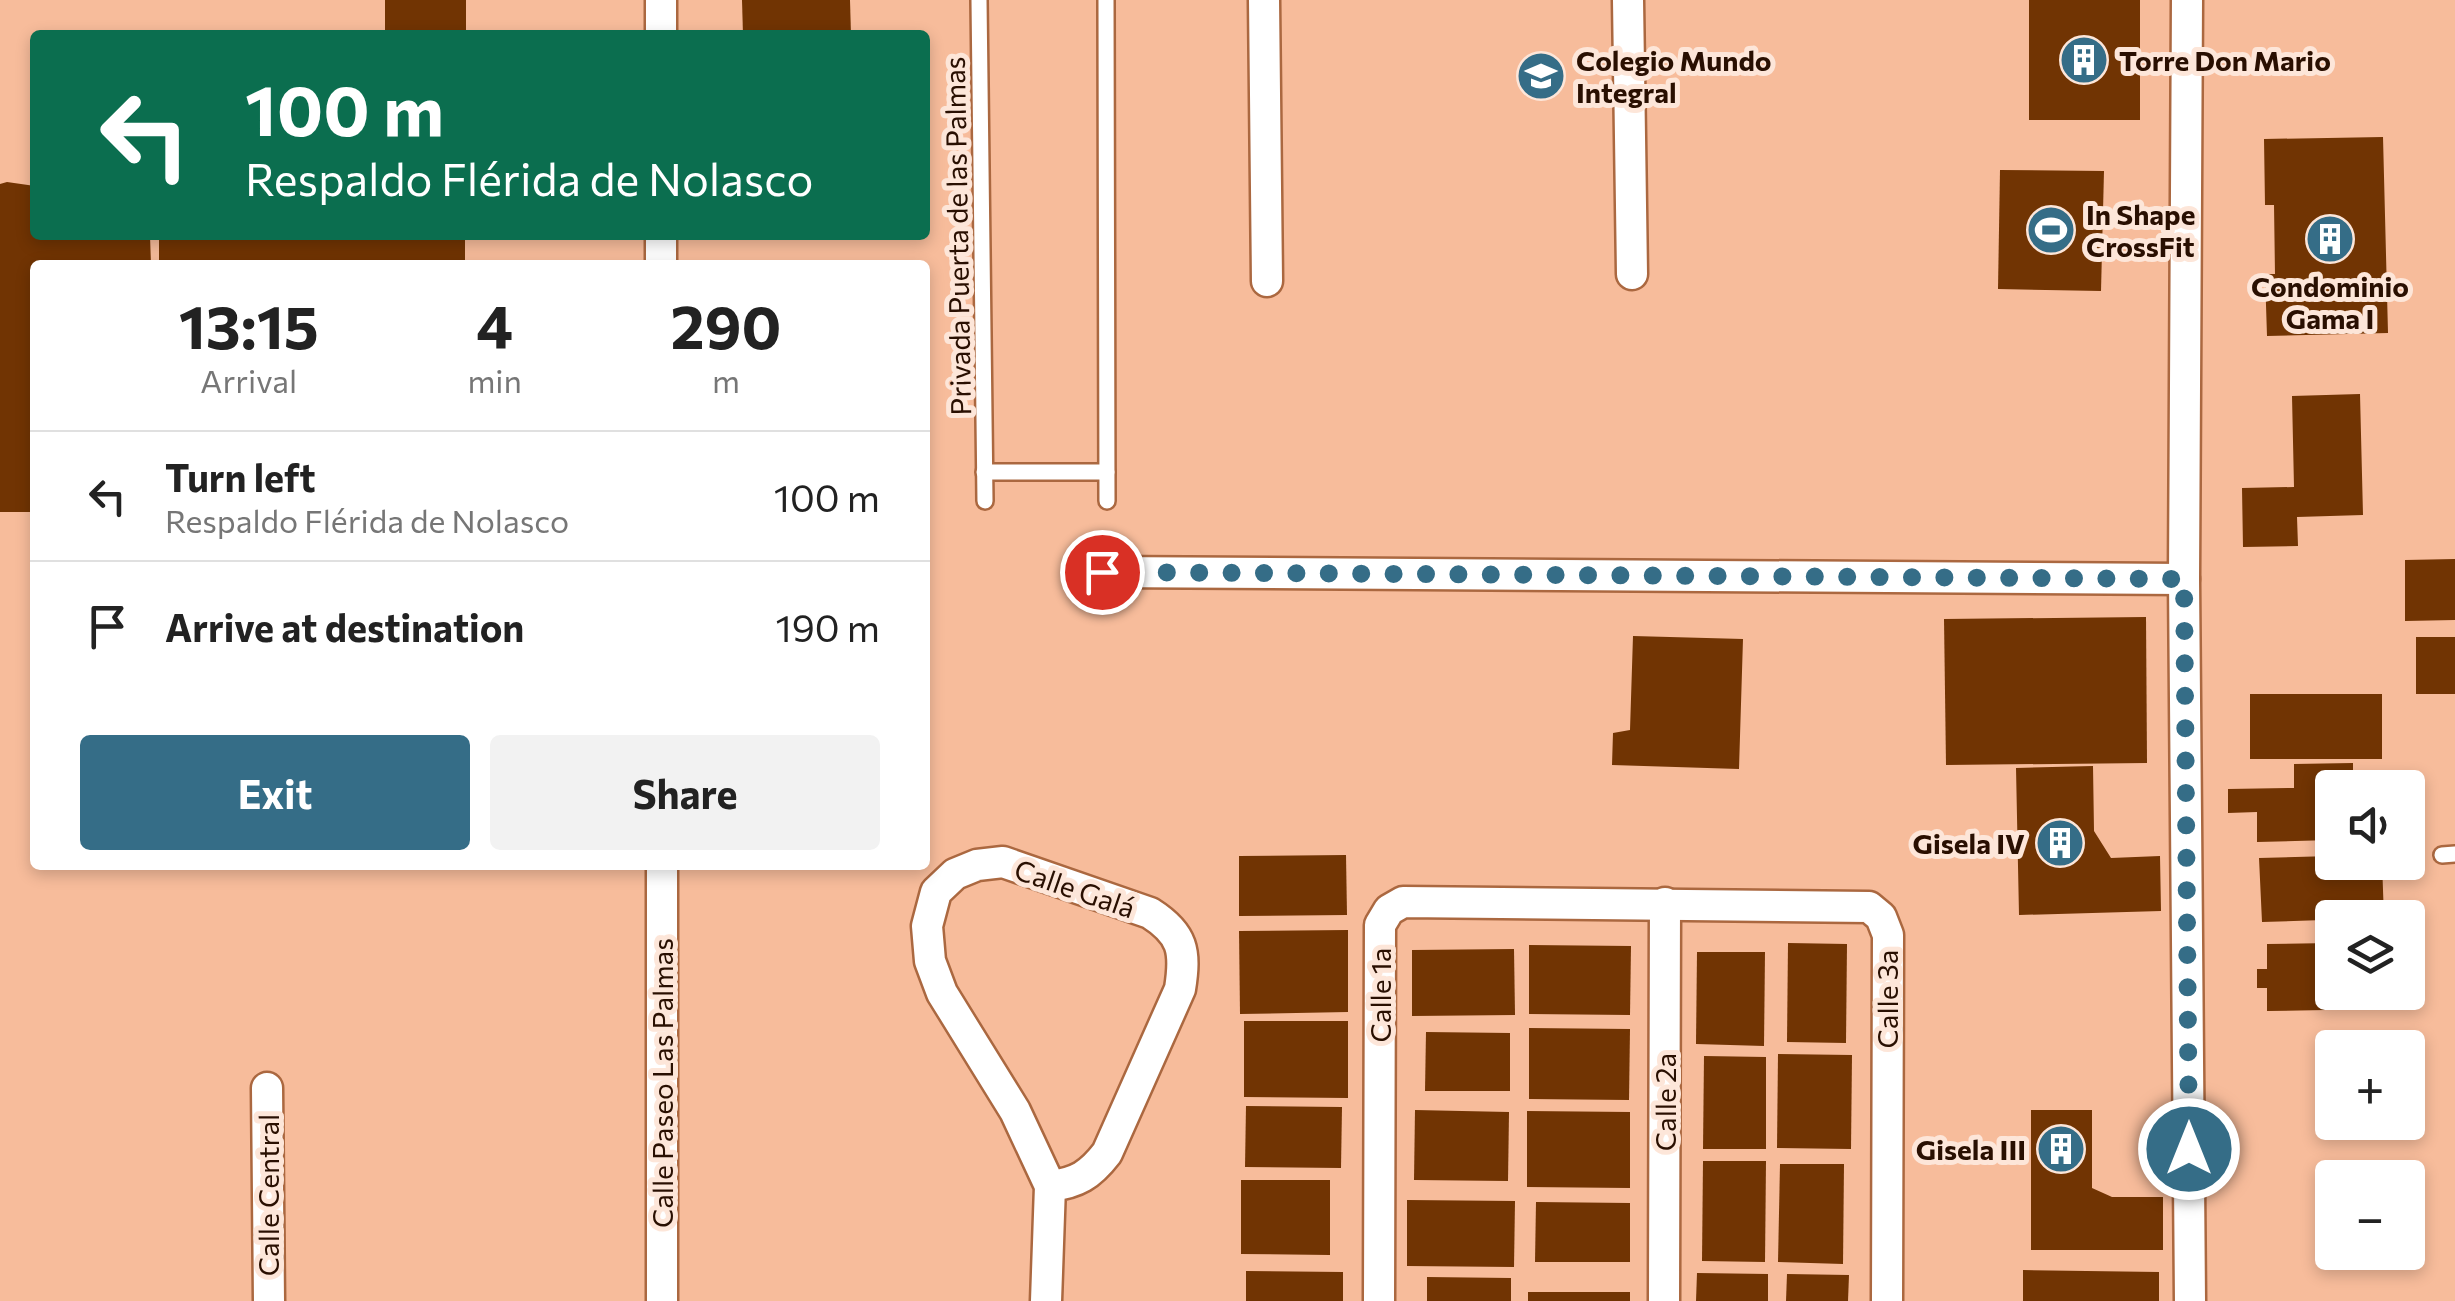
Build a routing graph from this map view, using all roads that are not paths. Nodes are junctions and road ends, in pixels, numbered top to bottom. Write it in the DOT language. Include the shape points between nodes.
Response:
graph roads {
  1 [pos="661,0"];
  2 [pos="979,0"];
  3 [pos="1106,0"];
  4 [pos="1264,0"];
  5 [pos="1628,0"];
  6 [pos="2187,0"];
  7 [pos="661,30"];
  8 [pos="1632,274"];
  9 [pos="1267,281"];
  10 [pos="984,472"];
  11 [pos="1107,472"];
  12 [pos="985,501"];
  13 [pos="1107,501"];
  14 [pos="1102,572"];
  15 [pos="2184,579"];
  16 [pos="662,870"];
  17 [pos="1666,903"];
  18 [pos="267,1088"];
  19 [pos="1050,1186"];
  20 [pos="268,1301"];
  21 [pos="662,1301"];
  22 [pos="1046,1301"];
  23 [pos="1379,1301"];
  24 [pos="1664,1301"];
  25 [pos="1886,1301"];
  26 [pos="2190,1301"];
  1 -- 7 [label="street"];
  2 -- 10 [label="lane, Privada Puerta de las Palmas"];
  3 -- 11 [label="lane"];
  4 -- 9 [label="street"];
  5 -- 8 [label="street"];
  6 -- 15 [label="street"];
  10 -- 11 [label="lane"];
  10 -- 12 [label="lane, Privada Puerta de las Palmas"];
  11 -- 13 [label="lane"];
  14 -- 15 [label="street"];
  15 -- 26 [label="street"];
  16 -- 21 [label="street, Calle Paseo Las Palmas"];
  17 -- 23 [label="street, Calle 1a" via="1403,902 1389,910 1380,925"];
  17 -- 24 [label="street, Calle 2a"];
  17 -- 25 [label="street, Calle 3a" via="1869,907 1881,917 1888,935"];
  18 -- 20 [label="street, Calle Central"];
  19 -- 19 [label="street, Calle Galá" via="930,961 927,926 936,892 977,865 1003,862 1150,913 1180,942 1180,989 1107,1154 1074,1184"];
  19 -- 22 [label="street, Calle Galá"];
}
